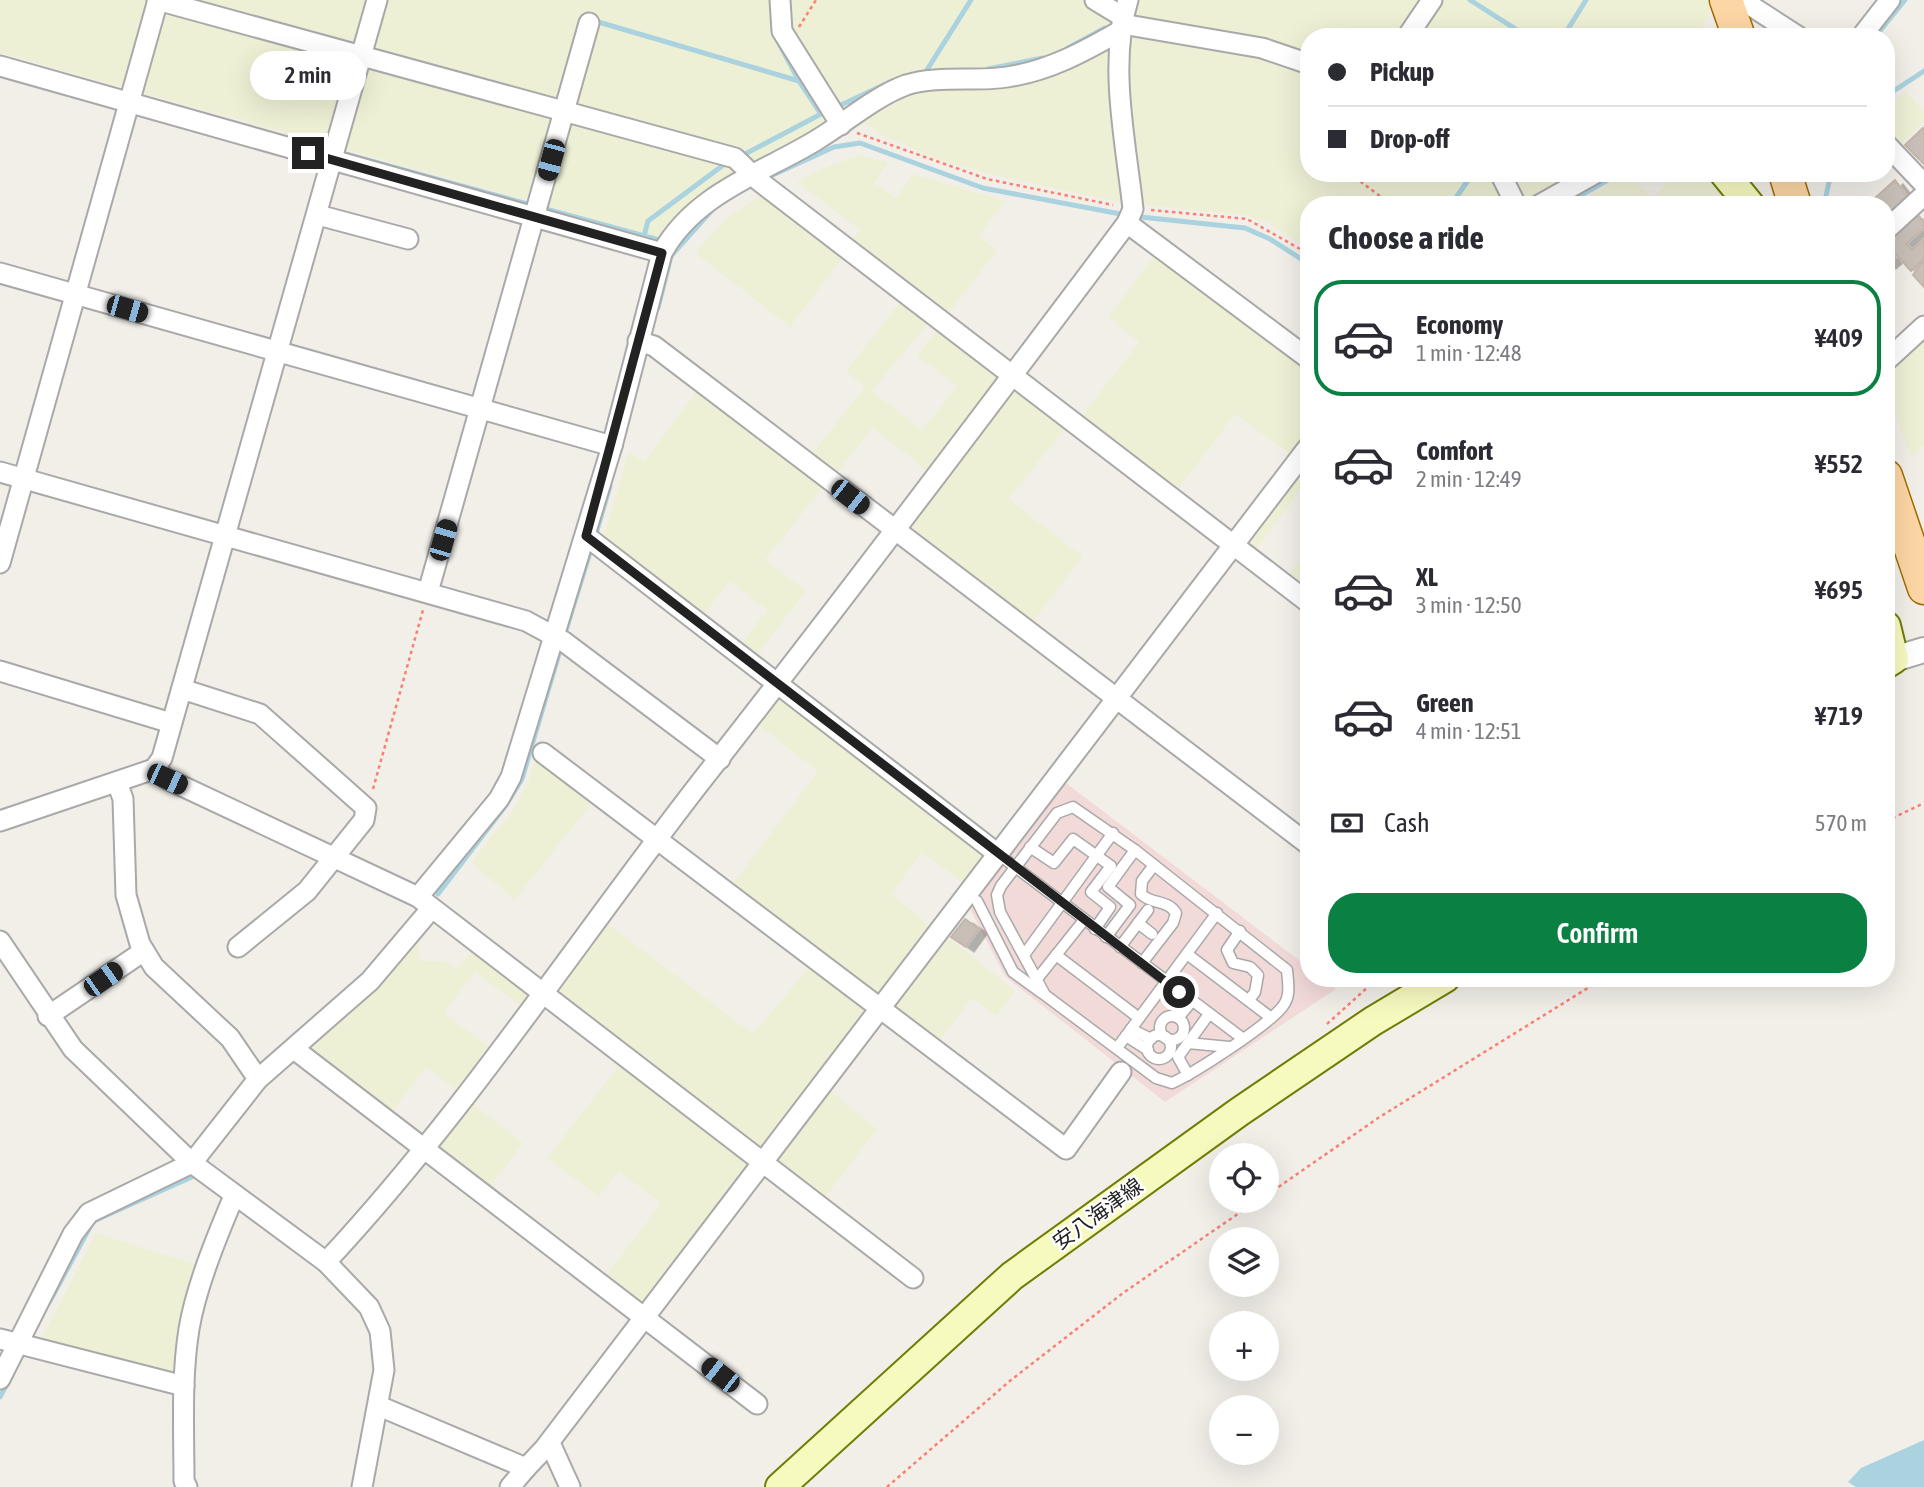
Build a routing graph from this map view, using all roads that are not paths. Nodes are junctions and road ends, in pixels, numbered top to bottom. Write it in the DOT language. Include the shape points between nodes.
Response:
graph roads {
  1 [pos="157,0"];
  2 [pos="377,0"];
  3 [pos="780,0"];
  4 [pos="1095,0"];
  5 [pos="1432,0"];
  6 [pos="1890,0"];
  7 [pos="1736,9"];
  8 [pos="1123,18"];
  9 [pos="589,23"];
  10 [pos="1413,28"];
  11 [pos="1779,28"];
  12 [pos="1868,28"];
  13 [pos="361,57"];
  14 [pos="1300,61"];
  15 [pos="0,66"];
  16 [pos="132,98"];
  17 [pos="564,113"];
  18 [pos="835,129"];
  19 [pos="1895,153"];
  20 [pos="335,154"];
  21 [pos="751,173"];
  22 [pos="1580,182"];
  23 [pos="1731,182"];
  24 [pos="1924,184"];
  25 [pos="1924,195"];
  26 [pos="1555,196"];
  27 [pos="1742,196"];
  28 [pos="318,215"];
  29 [pos="1130,216"];
  30 [pos="536,217"];
  31 [pos="1895,222"];
  32 [pos="408,239"];
  33 [pos="662,253"];
  34 [pos="0,273"];
  35 [pos="76,294"];
  36 [pos="1924,326"];
  37 [pos="638,341"];
  38 [pos="278,351"];
  39 [pos="1300,352"];
  40 [pos="1895,353"];
  41 [pos="1012,376"];
  42 [pos="481,409"];
  43 [pos="612,446"];
  44 [pos="1300,458"];
  45 [pos="0,472"];
  46 [pos="23,479"];
  47 [pos="1895,503"];
  48 [pos="893,530"];
  49 [pos="227,535"];
  50 [pos="586,536"];
  51 [pos="1233,545"];
  52 [pos="0,563"];
  53 [pos="1924,588"];
  54 [pos="428,592"];
  55 [pos="1300,596"];
  56 [pos="555,636"];
  57 [pos="1924,650"];
  58 [pos="1895,660"];
  59 [pos="0,671"];
  60 [pos="779,683"];
  61 [pos="182,689"];
  62 [pos="1116,698"];
  63 [pos="171,723"];
  64 [pos="543,753"];
  65 [pos="720,759"];
  66 [pos="154,769"];
  67 [pos="117,782"];
  68 [pos="0,821"];
  69 [pos="1112,833"];
  70 [pos="1300,838"];
  71 [pos="658,840"];
  72 [pos="1030,847"];
  73 [pos="1135,850"];
  74 [pos="998,854"];
  75 [pos="1096,856"];
  76 [pos="336,858"];
  77 [pos="1154,865"];
  78 [pos="1014,868"];
  79 [pos="977,901"];
  80 [pos="425,903"];
  81 [pos="1062,904"];
  82 [pos="1148,910"];
  83 [pos="1217,913"];
  84 [pos="1084,920"];
  85 [pos="1138,923"];
  86 [pos="1095,929"];
  87 [pos="1240,931"];
  88 [pos="1152,934"];
  89 [pos="1106,937"];
  90 [pos="0,942"];
  91 [pos="238,947"];
  92 [pos="1120,947"];
  93 [pos="144,951"];
  94 [pos="1187,954"];
  95 [pos="1056,955"];
  96 [pos="1024,956"];
  97 [pos="1142,964"];
  98 [pos="1037,979"];
  99 [pos="1167,982"];
  100 [pos="1430,987"];
  101 [pos="543,995"];
  102 [pos="1045,995"];
  103 [pos="1249,1000"];
  104 [pos="1192,1001"];
  105 [pos="881,1008"];
  106 [pos="1209,1014"];
  107 [pos="48,1016"];
  108 [pos="1270,1017"];
  109 [pos="1139,1018"];
  110 [pos="1178,1018"];
  111 [pos="1129,1033"];
  112 [pos="1166,1037"];
  113 [pos="1242,1038"];
  114 [pos="1151,1039"];
  115 [pos="1188,1043"];
  116 [pos="1230,1047"];
  117 [pos="1117,1048"];
  118 [pos="294,1049"];
  119 [pos="1148,1050"];
  120 [pos="1121,1072"];
  121 [pos="1188,1075"];
  122 [pos="258,1079"];
  123 [pos="423,1149"];
  124 [pos="764,1162"];
  125 [pos="191,1163"];
  126 [pos="234,1196"];
  127 [pos="326,1262"];
  128 [pos="913,1278"];
  129 [pos="645,1318"];
  130 [pos="9,1341"];
  131 [pos="0,1379"];
  132 [pos="184,1386"];
  133 [pos="757,1404"];
  134 [pos="379,1406"];
  135 [pos="550,1443"];
  136 [pos="526,1468"];
  137 [pos="187,1487"];
  138 [pos="362,1487"];
  139 [pos="510,1487"];
  140 [pos="570,1487"];
  141 [pos="780,1487"];
  1 -- 13 [label="street"];
  1 -- 16 [label="street"];
  2 -- 13 [label="street"];
  3 -- 18 [label="street" via="782,31"];
  4 -- 8 [label="street"];
  5 -- 10 [label="street"];
  6 -- 12 [label="street"];
  7 -- 11 [label="street"];
  8 -- 14 [label="street" via="1262,48"];
  8 -- 18 [label="street" via="1060,63 1009,77 909,84"];
  8 -- 29 [label="street" via="1121,92"];
  9 -- 17 [label="street"];
  13 -- 17 [label="street"];
  13 -- 20 [label="street"];
  15 -- 16 [label="street"];
  16 -- 20 [label="street"];
  16 -- 35 [label="street"];
  17 -- 21 [label="street" via="735,158"];
  17 -- 30 [label="street"];
  18 -- 21 [label="street"];
  19 -- 24 [label="street"];
  20 -- 28 [label="street"];
  20 -- 30 [label="street"];
  21 -- 33 [label="street" via="699,208"];
  21 -- 41 [label="street"];
  22 -- 26 [label="street"];
  23 -- 27 [label="main road"];
  25 -- 31 [label="street"];
  28 -- 32 [label="street"];
  28 -- 38 [label="street"];
  29 -- 39 [label="street"];
  29 -- 41 [label="street"];
  30 -- 33 [label="street"];
  30 -- 42 [label="street"];
  33 -- 37 [label="street"];
  34 -- 35 [label="street"];
  35 -- 38 [label="street"];
  35 -- 46 [label="street"];
  36 -- 40 [label="street"];
  37 -- 43 [label="street"];
  37 -- 48 [label="street" via="653,346"];
  38 -- 42 [label="street"];
  38 -- 49 [label="street"];
  41 -- 48 [label="street"];
  41 -- 51 [label="street"];
  42 -- 43 [label="street"];
  42 -- 54 [label="street"];
  43 -- 50 [label="street"];
  44 -- 51 [label="street"];
  45 -- 46 [label="street"];
  46 -- 49 [label="street"];
  46 -- 52 [label="street"];
  47 -- 53 [label="main road"];
  48 -- 60 [label="street"];
  48 -- 62 [label="street"];
  49 -- 54 [label="street"];
  49 -- 61 [label="street"];
  50 -- 56 [label="street"];
  50 -- 60 [label="street"];
  51 -- 55 [label="street"];
  51 -- 62 [label="street"];
  54 -- 56 [label="street" via="526,621"];
  56 -- 65 [label="street"];
  56 -- 80 [label="street" via="511,777"];
  57 -- 58 [label="street"];
  59 -- 63 [label="street"];
  60 -- 65 [label="street"];
  60 -- 74 [label="street"];
  61 -- 63 [label="street"];
  61 -- 76 [label="street" via="260,714 366,808 364,820"];
  62 -- 70 [label="street"];
  62 -- 74 [label="street"];
  63 -- 66 [label="street" via="162,758"];
  64 -- 71 [label="street"];
  65 -- 71 [label="street"];
  66 -- 67 [label="street"];
  66 -- 76 [label="street"];
  67 -- 68 [label="street"];
  67 -- 93 [label="street" via="123,799 126,895"];
  69 -- 72 [label="lane" via="1085,812 1064,808"];
  69 -- 73 [label="lane"];
  69 -- 75 [label="lane"];
  71 -- 101 [label="street"];
  71 -- 105 [label="street"];
  72 -- 75 [label="lane" via="1054,863 1073,839"];
  72 -- 78 [label="lane"];
  73 -- 77 [label="lane"];
  73 -- 89 [label="lane" via="1108,887 1130,905"];
  74 -- 78 [label="lane"];
  74 -- 105 [label="street"];
  75 -- 81 [label="lane"];
  75 -- 86 [label="lane" via="1111,866 1091,892 1110,907"];
  76 -- 80 [label="street"];
  76 -- 91 [label="street" via="307,891"];
  77 -- 83 [label="lane"];
  77 -- 97 [label="lane" via="1142,881 1141,894 1171,906 1175,914"];
  78 -- 81 [label="lane"];
  78 -- 96 [label="lane" via="1001,886 998,904"];
  79 -- 102 [label="lane" via="1013,972"];
  80 -- 101 [label="street"];
  80 -- 118 [label="street" via="370,981"];
  81 -- 84 [label="lane"];
  81 -- 96 [label="lane"];
  82 -- 85 [label="lane"];
  83 -- 87 [label="lane"];
  83 -- 94 [label="lane"];
  84 -- 86 [label="lane"];
  84 -- 95 [label="lane"];
  85 -- 88 [label="lane"];
  85 -- 92 [label="lane"];
  86 -- 89 [label="lane"];
  87 -- 103 [label="lane" via="1227,950 1233,963 1250,967 1258,975"];
  87 -- 108 [label="lane" via="1287,970 1288,998"];
  89 -- 92 [label="lane"];
  90 -- 107 [label="street"];
  92 -- 97 [label="lane"];
  93 -- 107 [label="street"];
  93 -- 122 [label="street" via="154,967 230,1038"];
  94 -- 99 [label="lane"];
  94 -- 103 [label="lane"];
  95 -- 98 [label="lane"];
  95 -- 109 [label="lane"];
  96 -- 98 [label="lane"];
  97 -- 99 [label="lane"];
  98 -- 102 [label="lane"];
  99 -- 104 [label="lane"];
  99 -- 109 [label="lane"];
  100 -- 141 [label="main road, 安八海津線" via="1250,1105 1012,1276"];
  101 -- 123 [label="street"];
  101 -- 124 [label="street"];
  102 -- 117 [label="lane"];
  103 -- 108 [label="lane"];
  104 -- 106 [label="lane"];
  104 -- 110 [label="lane"];
  105 -- 120 [label="street" via="1066,1149"];
  105 -- 124 [label="street"];
  106 -- 113 [label="lane"];
  106 -- 115 [label="lane"];
  107 -- 125 [label="street" via="73,1049"];
  108 -- 113 [label="lane"];
  109 -- 111 [label="lane"];
  110 -- 112 [label="lane" via="1163,1020 1161,1031"];
  110 -- 112 [label="lane" via="1184,1027 1182,1034 1177,1039"];
  111 -- 114 [label="lane"];
  111 -- 117 [label="lane"];
  111 -- 119 [label="lane"];
  112 -- 114 [label="lane"];
  112 -- 119 [label="lane" via="1171,1047 1166,1057 1156,1058"];
  113 -- 116 [label="lane"];
  114 -- 119 [label="lane"];
  115 -- 116 [label="lane"];
  115 -- 121 [label="lane" via="1178,1057"];
  116 -- 121 [label="lane"];
  117 -- 121 [label="lane" via="1156,1078 1172,1083"];
  118 -- 122 [label="street"];
  118 -- 123 [label="street"];
  122 -- 125 [label="street"];
  123 -- 127 [label="street"];
  123 -- 129 [label="street"];
  124 -- 128 [label="street"];
  124 -- 129 [label="street"];
  125 -- 126 [label="street"];
  125 -- 130 [label="street" via="89,1213"];
  126 -- 127 [label="street"];
  126 -- 132 [label="street" via="189,1328"];
  127 -- 134 [label="street" via="369,1307 380,1331 384,1370"];
  129 -- 133 [label="street"];
  129 -- 135 [label="street"];
  130 -- 131 [label="street"];
  130 -- 132 [label="street"];
  132 -- 137 [label="street"];
  134 -- 136 [label="street"];
  134 -- 138 [label="street"];
  135 -- 136 [label="street"];
  135 -- 140 [label="street"];
  136 -- 139 [label="street"];
}
